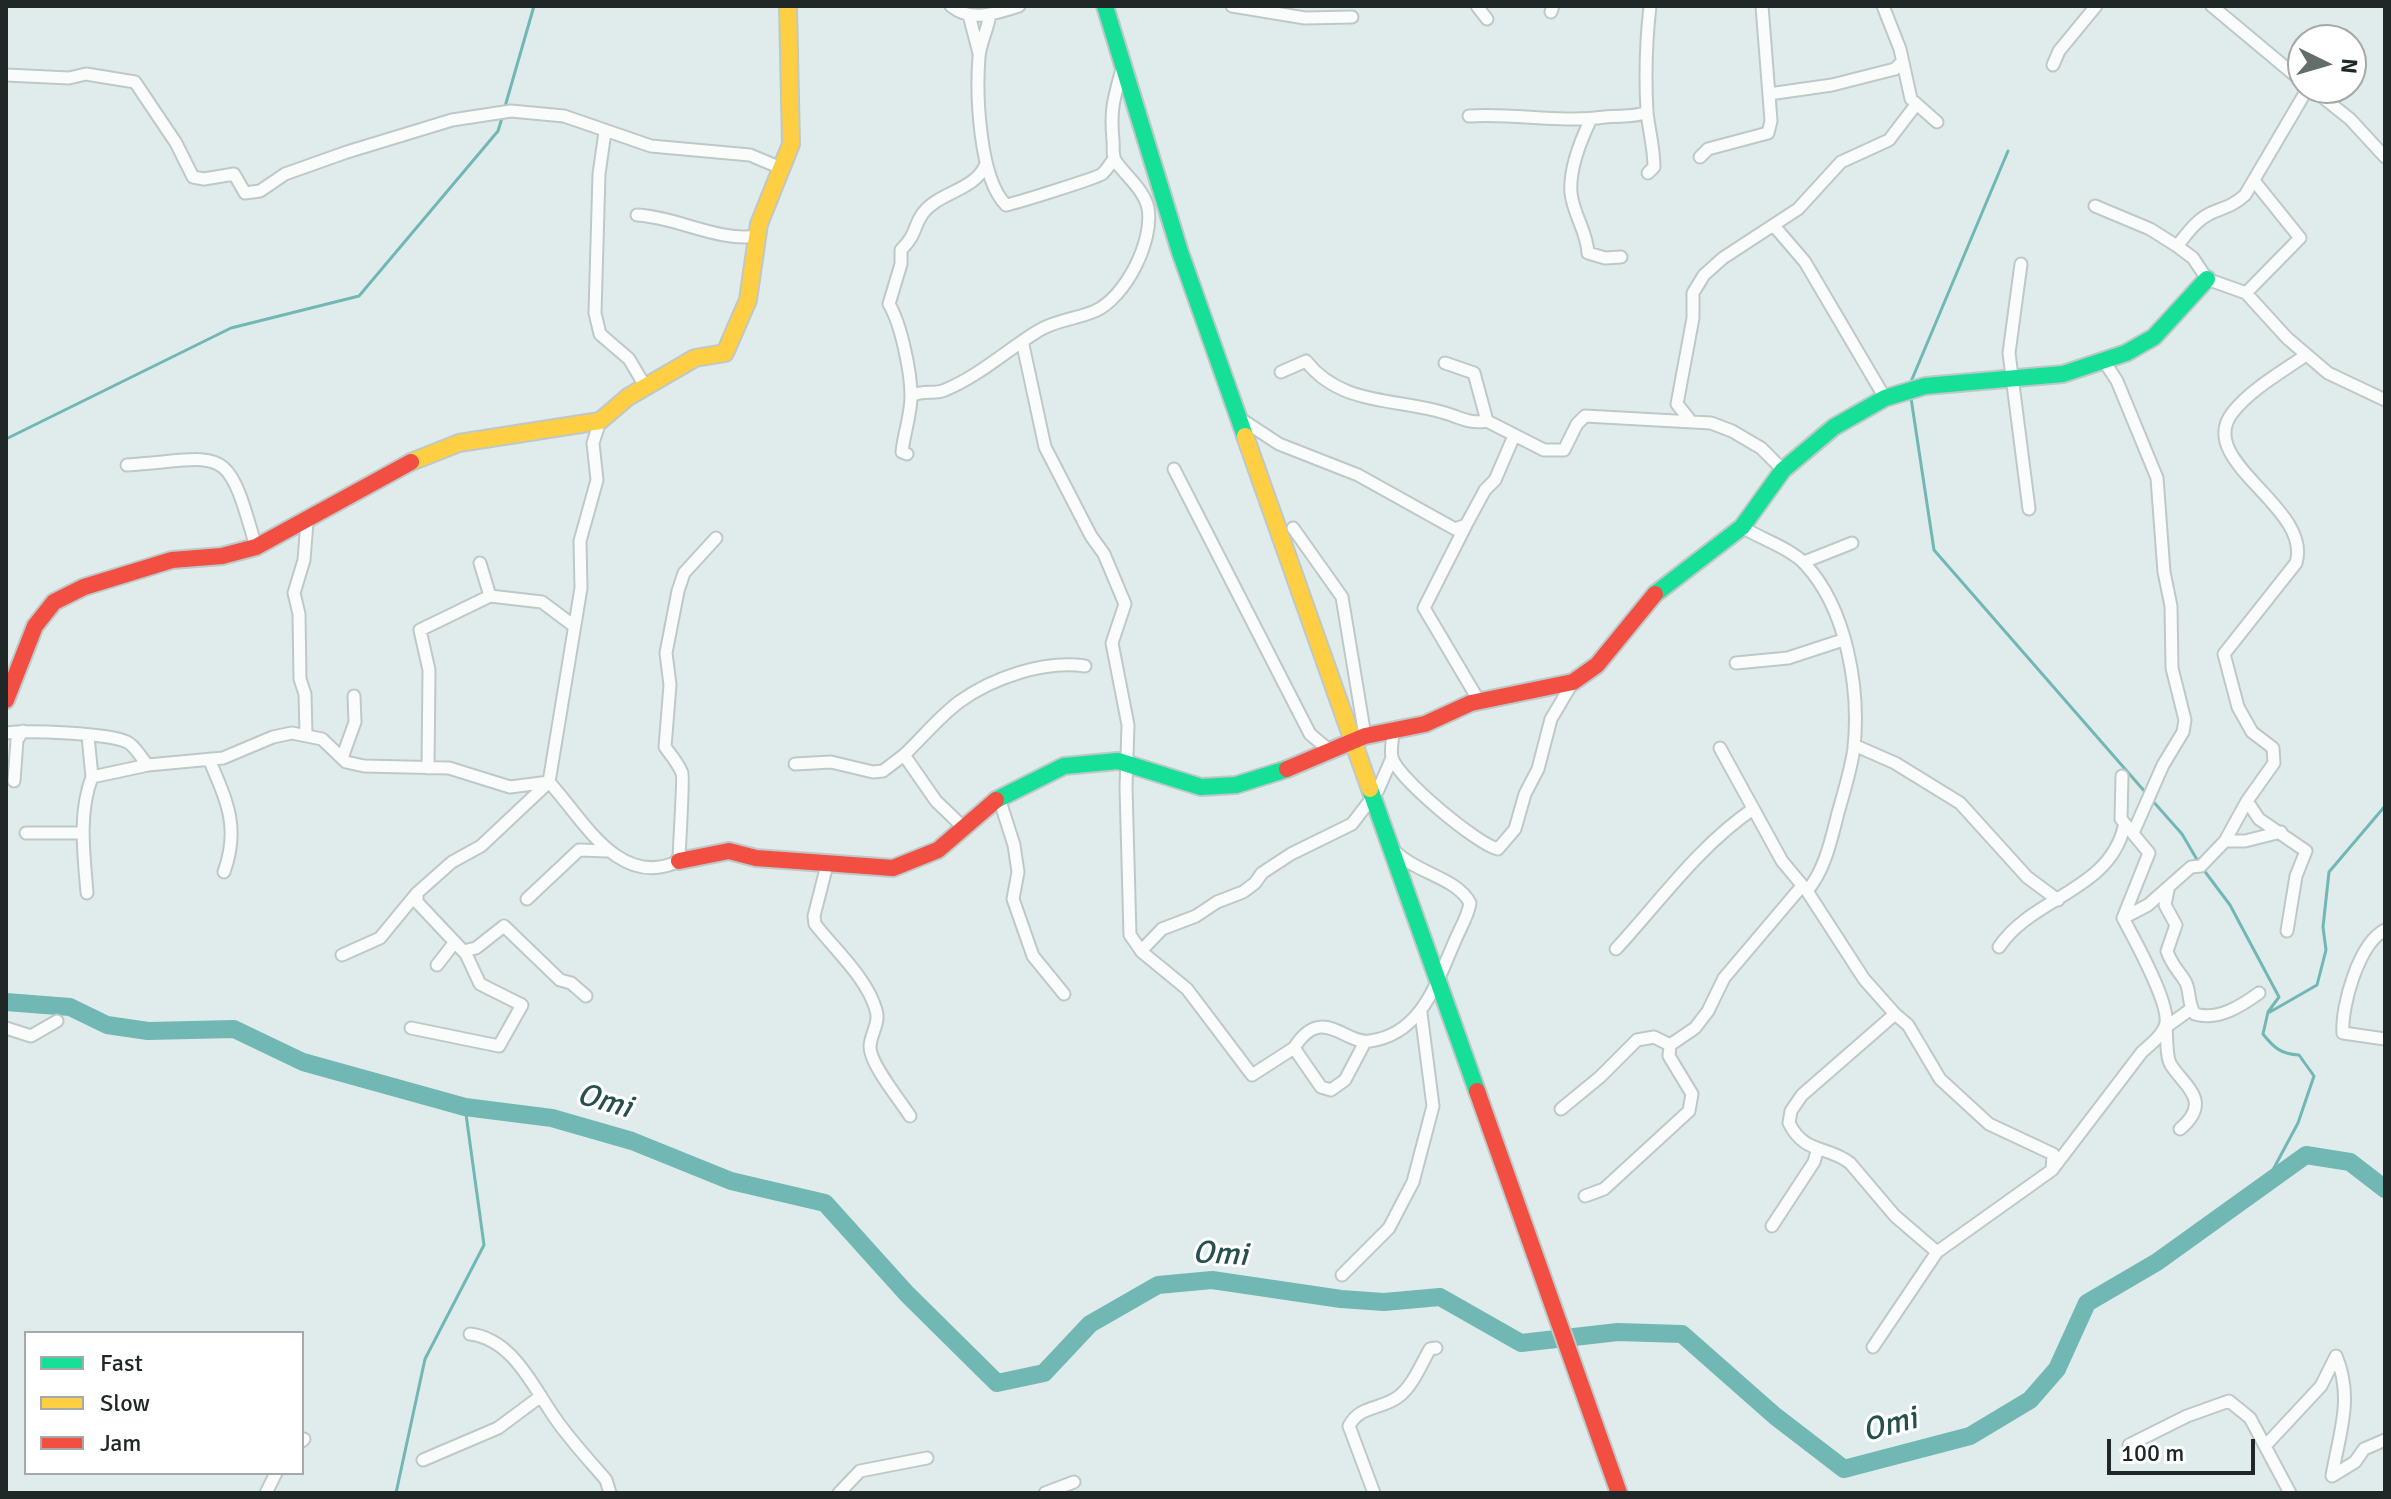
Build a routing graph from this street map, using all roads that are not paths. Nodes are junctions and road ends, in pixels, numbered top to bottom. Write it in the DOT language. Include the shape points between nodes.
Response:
graph roads {
  1 [pos="788,6"];
  2 [pos="951,6"];
  3 [pos="1019,6"];
  4 [pos="1105,6"];
  5 [pos="1117,6"];
  6 [pos="1232,6"];
  7 [pos="1477,6"];
  8 [pos="1650,6"];
  9 [pos="1762,6"];
  10 [pos="1883,6"];
  11 [pos="2096,6"];
  12 [pos="2215,7"];
  13 [pos="990,14"];
  14 [pos="969,15"];
  15 [pos="1352,17"];
  16 [pos="1487,19"];
  17 [pos="979,54"];
  18 [pos="1901,63"];
  19 [pos="2053,65"];
  20 [pos="2287,68"];
  21 [pos="6,75"];
  22 [pos="1769,94"];
  23 [pos="2301,104"];
  24 [pos="2331,104"];
  25 [pos="1915,106"];
  26 [pos="1647,112"];
  27 [pos="1469,116"];
  28 [pos="1590,121"];
  29 [pos="1937,122"];
  30 [pos="605,132"];
  31 [pos="1700,157"];
  32 [pos="2385,157"];
  33 [pos="1114,159"];
  34 [pos="986,164"];
  35 [pos="781,168"];
  36 [pos="1648,173"];
  37 [pos="2255,182"];
  38 [pos="2095,206"];
  39 [pos="637,215"];
  40 [pos="1775,227"];
  41 [pos="757,236"];
  42 [pos="2177,246"];
  43 [pos="1621,257"];
  44 [pos="2021,264"];
  45 [pos="2207,279"];
  46 [pos="2246,293"];
  47 [pos="1023,345"];
  48 [pos="2306,355"];
  49 [pos="2104,361"];
  50 [pos="1445,363"];
  51 [pos="1281,372"];
  52 [pos="2012,378"];
  53 [pos="645,386"];
  54 [pos="911,396"];
  55 [pos="1885,398"];
  56 [pos="2385,400"];
  57 [pos="1226,409"];
  58 [pos="1689,419"];
  59 [pos="600,421"];
  60 [pos="1487,421"];
  61 [pos="1514,436"];
  62 [pos="907,454"];
  63 [pos="127,465"];
  64 [pos="1174,469"];
  65 [pos="1783,470"];
  66 [pos="2029,509"];
  67 [pos="307,522"];
  68 [pos="1466,525"];
  69 [pos="1742,527"];
  70 [pos="1293,528"];
  71 [pos="716,538"];
  72 [pos="1852,543"];
  73 [pos="256,547"];
  74 [pos="1804,562"];
  75 [pos="480,563"];
  76 [pos="490,596"];
  77 [pos="574,626"];
  78 [pos="1843,640"];
  79 [pos="1736,663"];
  80 [pos="1085,666"];
  81 [pos="1573,682"];
  82 [pos="354,696"];
  83 [pos="6,700"];
  84 [pos="1479,701"];
  85 [pos="23,731"];
  86 [pos="1393,732"];
  87 [pos="6,733"];
  88 [pos="306,734"];
  89 [pos="88,736"];
  90 [pos="1365,736"];
  91 [pos="1854,745"];
  92 [pos="1720,748"];
  93 [pos="1329,750"];
  94 [pos="904,755"];
  95 [pos="342,758"];
  96 [pos="1392,758"];
  97 [pos="209,759"];
  98 [pos="795,764"];
  99 [pos="148,765"];
  100 [pos="1128,765"];
  101 [pos="428,768"];
  102 [pos="2122,776"];
  103 [pos="92,777"];
  104 [pos="14,781"];
  105 [pos="549,782"];
  106 [pos="1378,790"];
  107 [pos="999,798"];
  108 [pos="2247,801"];
  109 [pos="1753,809"];
  110 [pos="964,828"];
  111 [pos="2128,830"];
  112 [pos="2281,832"];
  113 [pos="26,833"];
  114 [pos="83,833"];
  115 [pos="2225,841"];
  116 [pos="609,851"];
  117 [pos="679,861"];
  118 [pos="827,865"];
  119 [pos="224,872"];
  120 [pos="1805,889"];
  121 [pos="2168,890"];
  122 [pos="87,893"];
  123 [pos="417,893"];
  124 [pos="527,899"];
  125 [pos="2058,900"];
  126 [pos="2123,918"];
  127 [pos="2385,930"];
  128 [pos="2287,931"];
  129 [pos="459,946"];
  130 [pos="1999,947"];
  131 [pos="1616,949"];
  132 [pos="1141,951"];
  133 [pos="342,955"];
  134 [pos="437,965"];
  135 [pos="2259,993"];
  136 [pos="1064,994"];
  137 [pos="586,996"];
  138 [pos="2191,1009"];
  139 [pos="1421,1013"];
  140 [pos="1895,1014"];
  141 [pos="57,1021"];
  142 [pos="2166,1025"];
  143 [pos="6,1028"];
  144 [pos="411,1028"];
  145 [pos="2385,1039"];
  146 [pos="1365,1042"];
  147 [pos="1670,1045"];
  148 [pos="1294,1048"];
  149 [pos="1561,1109"];
  150 [pos="910,1116"];
  151 [pos="2180,1129"];
  152 [pos="1817,1151"];
  153 [pos="2052,1170"];
  154 [pos="1585,1196"];
  155 [pos="1772,1226"];
  156 [pos="1937,1252"];
  157 [pos="1342,1275"];
  158 [pos="470,1334"];
  159 [pos="1873,1347"];
  160 [pos="1436,1348"];
  161 [pos="541,1396"];
  162 [pos="2385,1440"];
  163 [pos="2129,1445"];
  164 [pos="2266,1445"];
  165 [pos="927,1458"];
  166 [pos="423,1460"];
  167 [pos="275,1475"];
  168 [pos="1074,1482"];
  169 [pos="266,1493"];
  170 [pos="610,1493"];
  171 [pos="839,1493"];
  172 [pos="1045,1493"];
  173 [pos="1374,1493"];
  174 [pos="1619,1493"];
  175 [pos="2290,1493"];
  1 -- 35 [label="main road" via="791,144"];
  2 -- 14 [label="street"];
  3 -- 13 [label="street"];
  4 -- 174 [label="main road" via="1180,252"];
  5 -- 33 [label="street" via="1113,35 1123,70 1110,107"];
  6 -- 15 [label="street" via="1305,18"];
  7 -- 16 [label="street"];
  8 -- 26 [label="street"];
  9 -- 22 [label="street"];
  10 -- 18 [label="street"];
  11 -- 19 [label="street"];
  12 -- 20 [label="street"];
  13 -- 14 [label="street"];
  13 -- 17 [label="street"];
  14 -- 17 [label="street"];
  17 -- 34 [label="street"];
  18 -- 22 [label="street" via="1832,85"];
  18 -- 25 [label="street"];
  21 -- 30 [label="street" via="86,74 135,82 193,177 234,174 245,193 347,152 480,114 564,116"];
  22 -- 31 [label="street" via="1768,133 1708,149"];
  23 -- 37 [label="street"];
  24 -- 32 [label="street"];
  25 -- 29 [label="street"];
  25 -- 40 [label="street" via="1889,140 1831,170 1809,199"];
  26 -- 28 [label="street"];
  26 -- 36 [label="street" via="1654,149 1654,167"];
  27 -- 28 [label="street"];
  28 -- 43 [label="street" via="1574,164 1571,194 1587,233 1588,253"];
  30 -- 35 [label="street" via="651,146 750,155"];
  30 -- 53 [label="street" via="595,313 600,334 629,359"];
  33 -- 34 [label="street" via="1101,175 1006,205"];
  33 -- 47 [label="street" via="1148,207 1142,256 1113,301 1036,332"];
  34 -- 54 [label="street" via="981,176 923,213 914,237 901,250 889,304"];
  35 -- 41 [label="main road"];
  37 -- 42 [label="street" via="2231,208 2193,226"];
  37 -- 46 [label="street" via="2300,238"];
  38 -- 42 [label="street"];
  39 -- 41 [label="street" via="664,216 737,238"];
  40 -- 55 [label="street" via="1805,262"];
  40 -- 58 [label="street" via="1723,258 1693,293 1677,404"];
  41 -- 53 [label="main road" via="748,300 725,353 695,358"];
  42 -- 45 [label="street"];
  44 -- 52 [label="street" via="2009,353"];
  45 -- 46 [label="street"];
  45 -- 49 [label="main road" via="2154,337"];
  46 -- 48 [label="street"];
  47 -- 54 [label="street" via="942,392 922,390"];
  47 -- 100 [label="street" via="1045,447 1125,604 1112,643 1128,725"];
  48 -- 56 [label="street" via="2328,373"];
  48 -- 108 [label="street" via="2249,396 2231,413 2225,428 2231,454 2283,514 2299,552 2296,563 2224,654 2245,719 2273,748 2274,763"];
  49 -- 52 [label="main road" via="2063,374"];
  49 -- 111 [label="street" via="2157,478 2172,668 2185,720"];
  50 -- 60 [label="street" via="1474,373"];
  51 -- 60 [label="street" via="1306,361 1315,373 1355,396 1444,412 1471,423"];
  52 -- 55 [label="main road" via="1959,380"];
  52 -- 66 [label="street"];
  53 -- 59 [label="main road"];
  54 -- 62 [label="street" via="902,452"];
  55 -- 65 [label="main road" via="1834,427"];
  57 -- 68 [label="street" via="1279,444 1358,475 1439,522 1455,529"];
  58 -- 61 [label="street" via="1585,416 1558,452"];
  58 -- 65 [label="street" via="1732,431 1761,448"];
  59 -- 67 [label="main road" via="459,443 375,479"];
  59 -- 77 [label="street" via="593,443 597,480 580,541 581,588"];
  60 -- 61 [label="street"];
  61 -- 68 [label="street" via="1495,480"];
  63 -- 73 [label="street" via="206,457 218,462 228,470 242,499"];
  64 -- 93 [label="street" via="1310,734"];
  65 -- 69 [label="main road"];
  67 -- 73 [label="main road"];
  67 -- 88 [label="street" via="294,593"];
  68 -- 84 [label="street" via="1424,608"];
  69 -- 74 [label="street"];
  69 -- 81 [label="main road" via="1660,588 1597,665"];
  70 -- 90 [label="street" via="1342,597"];
  71 -- 117 [label="street" via="684,573 666,653 670,685 665,747 684,782"];
  72 -- 74 [label="street"];
  73 -- 83 [label="main road" via="172,560 84,587 54,602 35,626"];
  74 -- 78 [label="street" via="1826,593"];
  75 -- 76 [label="street"];
  76 -- 77 [label="street" via="542,602"];
  76 -- 101 [label="street" via="420,630 429,670"];
  77 -- 105 [label="street"];
  78 -- 79 [label="street" via="1788,658"];
  78 -- 91 [label="street" via="1854,690"];
  80 -- 94 [label="street" via="1064,663 989,685 960,702"];
  81 -- 84 [label="main road"];
  81 -- 96 [label="street" via="1551,719 1515,829 1498,849 1447,814"];
  82 -- 95 [label="street" via="355,722"];
  84 -- 86 [label="main road"];
  85 -- 87 [label="street"];
  85 -- 89 [label="street"];
  85 -- 104 [label="street" via="17,740"];
  86 -- 90 [label="main road"];
  86 -- 96 [label="street"];
  88 -- 95 [label="street" via="322,739"];
  88 -- 97 [label="street" via="273,737"];
  89 -- 99 [label="street" via="131,743"];
  89 -- 103 [label="street"];
  90 -- 93 [label="main road"];
  91 -- 120 [label="street" via="1833,834 1817,879"];
  91 -- 125 [label="street" via="1960,803 2027,877"];
  92 -- 109 [label="street"];
  93 -- 100 [label="main road" via="1236,785 1201,787"];
  94 -- 98 [label="street" via="873,772 831,762"];
  94 -- 110 [label="street" via="936,801"];
  95 -- 101 [label="street" via="364,766"];
  96 -- 106 [label="street"];
  97 -- 99 [label="street"];
  97 -- 119 [label="street" via="234,844"];
  99 -- 103 [label="street"];
  100 -- 107 [label="main road" via="1099,761 1064,766"];
  100 -- 132 [label="street" via="1130,935"];
  101 -- 105 [label="street" via="449,768 510,787"];
  102 -- 111 [label="street" via="2118,808"];
  103 -- 114 [label="street"];
  105 -- 116 [label="street"];
  105 -- 123 [label="street" via="481,846 452,862"];
  106 -- 132 [label="street" via="1352,824 1291,854 1243,892 1162,929"];
  106 -- 139 [label="street" via="1378,821 1396,852 1410,865 1460,890 1470,903"];
  107 -- 110 [label="main road"];
  107 -- 136 [label="street" via="1018,872 1015,907 1033,956"];
  108 -- 112 [label="street" via="2259,819"];
  108 -- 115 [label="street"];
  109 -- 120 [label="street" via="1782,861"];
  109 -- 131 [label="street" via="1722,830"];
  110 -- 118 [label="main road" via="938,850 893,868"];
  111 -- 125 [label="street" via="2104,866"];
  111 -- 126 [label="street" via="2149,853"];
  112 -- 115 [label="street"];
  112 -- 128 [label="street" via="2306,851"];
  113 -- 114 [label="street"];
  114 -- 122 [label="street"];
  115 -- 121 [label="street"];
  116 -- 117 [label="street" via="650,869"];
  116 -- 124 [label="street" via="579,850"];
  117 -- 118 [label="main road" via="729,851"];
  118 -- 150 [label="street" via="815,924 861,981 876,1010 873,1058"];
  120 -- 140 [label="street" via="1844,951"];
  120 -- 147 [label="street" via="1724,978 1695,1028"];
  121 -- 126 [label="street"];
  121 -- 138 [label="street" via="2165,905 2176,925 2167,951 2184,980"];
  123 -- 129 [label="street" via="417,902"];
  123 -- 133 [label="street" via="380,938"];
  125 -- 130 [label="street" via="2011,928"];
  126 -- 142 [label="street" via="2162,1002"];
  127 -- 145 [label="street" via="2374,937 2361,961 2341,1015 2343,1033"];
  129 -- 134 [label="street"];
  129 -- 137 [label="street" via="476,948 504,926 560,980"];
  129 -- 144 [label="street" via="480,984 522,1005 499,1046"];
  132 -- 148 [label="street" via="1187,989 1252,1075"];
  135 -- 138 [label="street" via="2226,1012 2199,1016"];
  138 -- 142 [label="street"];
  139 -- 146 [label="street" via="1385,1037"];
  139 -- 157 [label="street" via="1433,1106 1413,1182 1389,1228"];
  140 -- 152 [label="street" via="1825,1072 1791,1111 1795,1135"];
  140 -- 153 [label="street" via="1908,1025 1940,1079 1989,1124 2053,1154"];
  141 -- 143 [label="street" via="31,1036"];
  142 -- 151 [label="street" via="2169,1064 2191,1086 2195,1105 2191,1120"];
  142 -- 153 [label="street"];
  146 -- 148 [label="street" via="1325,1027 1313,1029"];
  146 -- 148 [label="street" via="1345,1080 1331,1090 1321,1087"];
  147 -- 149 [label="street" via="1654,1037 1637,1040"];
  147 -- 154 [label="street" via="1669,1056 1692,1094 1689,1111 1604,1189"];
  152 -- 155 [label="street"];
  152 -- 156 [label="street" via="1841,1156 1895,1216"];
  153 -- 156 [label="street"];
  156 -- 159 [label="street"];
  158 -- 161 [label="street" via="516,1360"];
  160 -- 173 [label="street" via="1430,1349 1396,1399 1355,1415 1349,1426"];
  161 -- 166 [label="street" via="498,1428"];
  161 -- 170 [label="street" via="606,1480"];
  162 -- 164 [label="street" via="2364,1449 2355,1462 2332,1476 2347,1416 2336,1356 2321,1386"];
  163 -- 164 [label="street" via="2229,1401 2250,1418"];
  164 -- 175 [label="street"];
  165 -- 171 [label="street" via="860,1471"];
  167 -- 169 [label="street"];
  168 -- 172 [label="street"];
}
